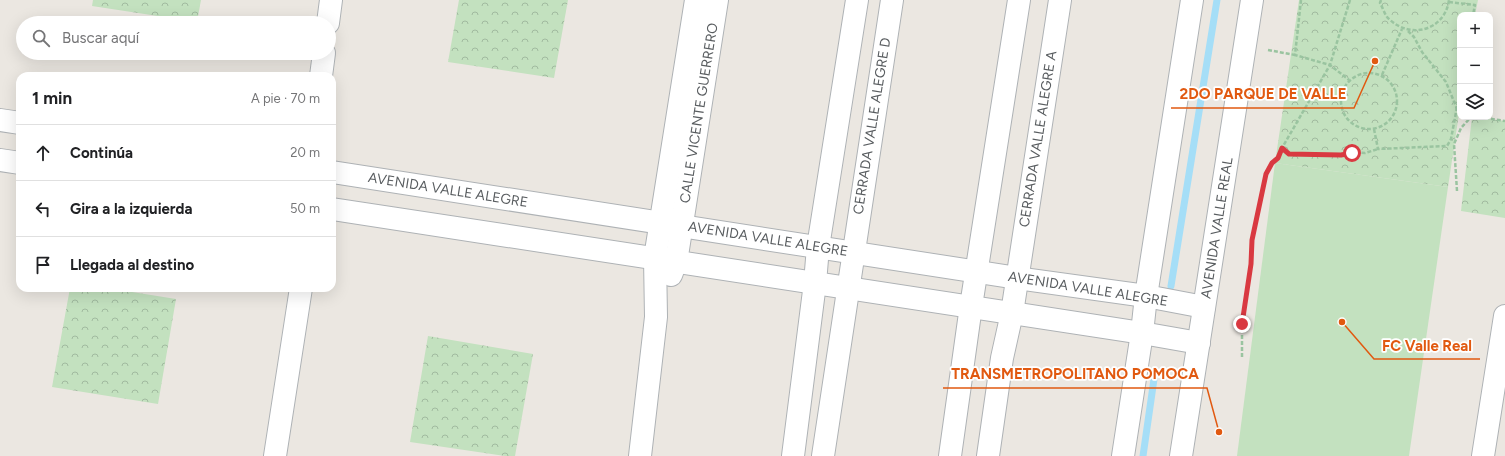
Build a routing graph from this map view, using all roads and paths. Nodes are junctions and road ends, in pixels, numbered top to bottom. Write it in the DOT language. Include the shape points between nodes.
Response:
graph roads {
  1 [pos="331,0"];
  2 [pos="696,0"];
  3 [pos="717,0"];
  4 [pos="857,0"];
  5 [pos="892,0"];
  6 [pos="1019,0"];
  7 [pos="1060,0"];
  8 [pos="1192,0"];
  9 [pos="1252,0"];
  10 [pos="1301,0"];
  11 [pos="1350,0"];
  12 [pos="1381,0"];
  13 [pos="1476,0"];
  14 [pos="1449,1"];
  15 [pos="1475,5"];
  16 [pos="1474,12"];
  17 [pos="329,16"];
  18 [pos="1402,29"];
  19 [pos="1407,30"];
  20 [pos="1245,46"];
  21 [pos="1295,55"];
  22 [pos="323,60"];
  23 [pos="1330,65"];
  24 [pos="322,72"];
  25 [pos="1382,75"];
  26 [pos="1349,80"];
  27 [pos="1457,108"];
  28 [pos="1457,115"];
  29 [pos="1493,119"];
  30 [pos="0,120"];
  31 [pos="1468,120"];
  32 [pos="1505,121"];
  33 [pos="16,122"];
  34 [pos="1374,129"];
  35 [pos="1282,148"];
  36 [pos="1378,149"];
  37 [pos="0,160"];
  38 [pos="16,162"];
  39 [pos="336,173"];
  40 [pos="1457,190"];
  41 [pos="336,210"];
  42 [pos="671,224"];
  43 [pos="818,247"];
  44 [pos="853,252"];
  45 [pos="666,260"];
  46 [pos="977,272"];
  47 [pos="1017,278"];
  48 [pos="815,283"];
  49 [pos="849,288"];
  50 [pos="300,292"];
  51 [pos="1146,296"];
  52 [pos="971,306"];
  53 [pos="1204,307"];
  54 [pos="1012,313"];
  55 [pos="1505,316"];
  56 [pos="1142,333"];
  57 [pos="1199,343"];
  58 [pos="1242,357"];
  59 [pos="275,456"];
  60 [pos="640,456"];
  61 [pos="793,456"];
  62 [pos="823,456"];
  63 [pos="950,456"];
  64 [pos="988,456"];
  65 [pos="1123,456"];
  66 [pos="1181,456"];
  67 [pos="1483,456"];
  1 -- 17 [label="street"];
  2 -- 42 [label="street, CALLE VICENTE GUERRERO"];
  3 -- 42 [label="street, CALLE VICENTE GUERRERO"];
  4 -- 43 [label="street"];
  5 -- 44 [label="street, CERRADA VALLE ALEGRE D"];
  6 -- 46 [label="street"];
  7 -- 47 [label="street, CERRADA VALLE ALEGRE A"];
  8 -- 51 [label="street"];
  9 -- 20 [label="street, AVENIDA VALLE REAL"];
  10 -- 21 [label="path"];
  11 -- 23 [label="path"];
  12 -- 18 [label="path" via="1388,19"];
  13 -- 15 [label="path"];
  14 -- 15 [label="path"];
  14 -- 19 [label="path" via="1444,14 1436,23 1426,29"];
  15 -- 16 [label="path"];
  18 -- 19 [label="path"];
  18 -- 25 [label="path"];
  19 -- 27 [label="path" via="1446,82"];
  20 -- 21 [label="path"];
  20 -- 53 [label="street, AVENIDA VALLE REAL"];
  21 -- 23 [label="path"];
  22 -- 24 [label="street"];
  23 -- 26 [label="path"];
  23 -- 35 [label="path"];
  25 -- 26 [label="path" via="1371,72 1359,74"];
  25 -- 34 [label="path" via="1392,82 1397,93 1397,105 1393,116 1385,125"];
  26 -- 34 [label="path" via="1343,87 1341,96 1343,114 1356,126"];
  28 -- 36 [label="path" via="1452,139 1447,146"];
  29 -- 32 [label="path"];
  30 -- 33 [label="street"];
  31 -- 40 [label="path" via="1461,128 1454,144"];
  34 -- 36 [label="path"];
  35 -- 36 [label="path" via="1289,154 1321,155 1341,155"];
  35 -- 58 [label="path" via="1266,174 1253,234 1242,324"];
  37 -- 38 [label="street"];
  39 -- 42 [label="street, AVENIDA VALLE ALEGRE"];
  41 -- 45 [label="street"];
  42 -- 43 [label="street, AVENIDA VALLE ALEGRE"];
  42 -- 45 [label="street, CALLE VICENTE GUERRERO"];
  43 -- 44 [label="street, AVENIDA VALLE ALEGRE"];
  43 -- 48 [label="street"];
  44 -- 46 [label="street, AVENIDA VALLE ALEGRE"];
  44 -- 49 [label="street, CERRADA VALLE ALEGRE D"];
  45 -- 48 [label="street"];
  45 -- 60 [label="street, CALLE VICENTE GUERRERO" via="656,317"];
  46 -- 47 [label="street, AVENIDA VALLE ALEGRE"];
  46 -- 52 [label="street"];
  47 -- 51 [label="street, AVENIDA VALLE ALEGRE"];
  47 -- 54 [label="street, CERRADA VALLE ALEGRE A"];
  48 -- 49 [label="street"];
  48 -- 61 [label="street"];
  49 -- 52 [label="street"];
  49 -- 62 [label="street, CERRADA VALLE ALEGRE D"];
  50 -- 59 [label="street"];
  51 -- 53 [label="street, AVENIDA VALLE ALEGRE"];
  51 -- 56 [label="street"];
  52 -- 54 [label="street"];
  52 -- 63 [label="street"];
  53 -- 57 [label="street, AVENIDA VALLE REAL"];
  54 -- 56 [label="street"];
  54 -- 64 [label="street, CERRADA VALLE ALEGRE A" via="1002,358"];
  55 -- 67 [label="street"];
  56 -- 57 [label="street"];
  56 -- 65 [label="street"];
  57 -- 66 [label="street, AVENIDA VALLE REAL"];
}
